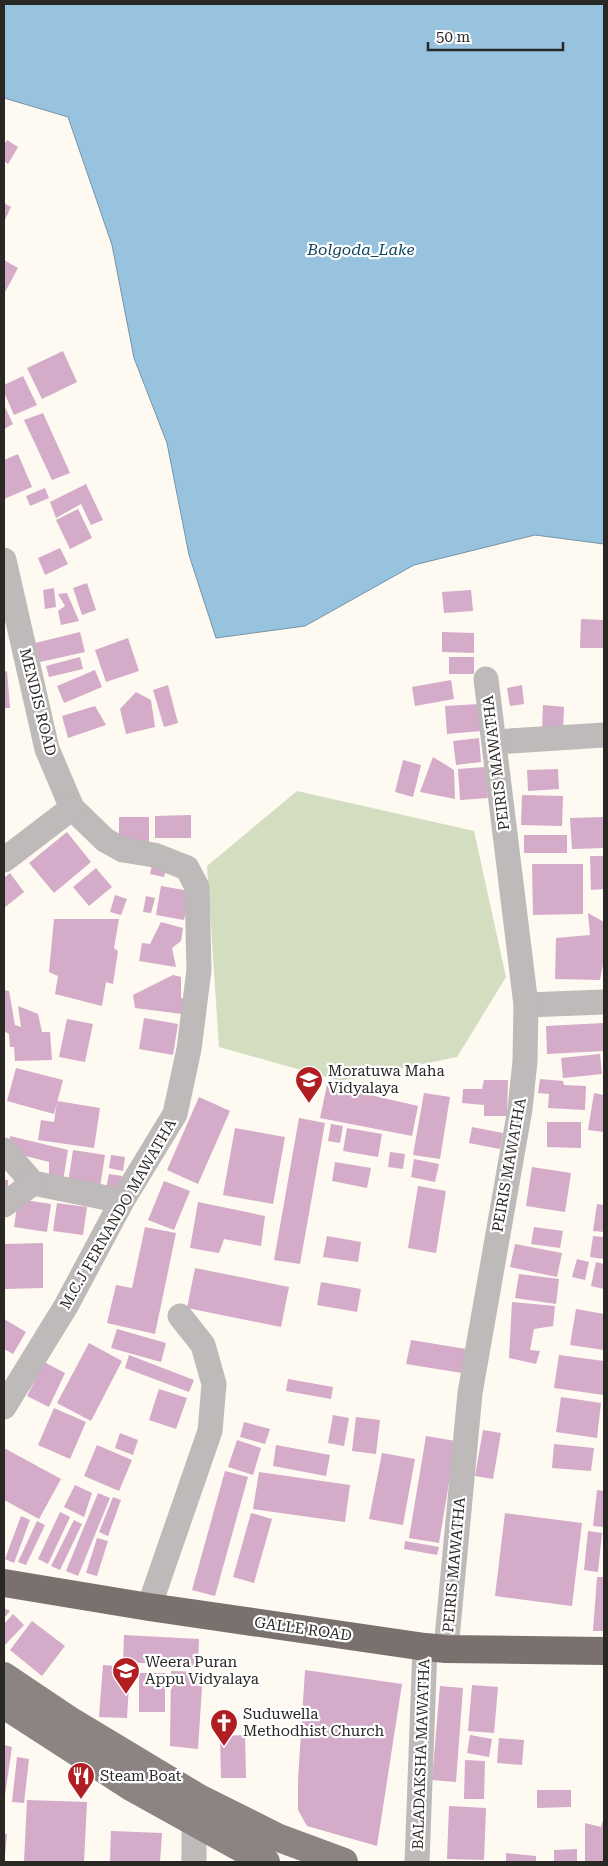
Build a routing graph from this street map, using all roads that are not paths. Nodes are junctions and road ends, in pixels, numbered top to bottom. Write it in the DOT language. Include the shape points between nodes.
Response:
graph roads {
  1 [pos="4,560"];
  2 [pos="486,679"];
  3 [pos="604,735"];
  4 [pos="494,742"];
  5 [pos="72,808"];
  6 [pos="4,860"];
  7 [pos="197,887"];
  8 [pos="604,1002"];
  9 [pos="526,1005"];
  10 [pos="4,1150"];
  11 [pos="33,1183"];
  12 [pos="122,1201"];
  13 [pos="4,1205"];
  14 [pos="180,1316"];
  15 [pos="4,1407"];
  16 [pos="4,1582"];
  17 [pos="149,1607"];
  18 [pos="436,1648"];
  19 [pos="604,1651"];
  20 [pos="4,1676"];
  21 [pos="4,1705"];
  22 [pos="197,1810"];
  23 [pos="194,1862"];
  24 [pos="266,1862"];
  25 [pos="344,1862"];
  26 [pos="417,1862"];
  1 -- 5 [label="street, MENDIS ROAD" via="46,750"];
  2 -- 4 [label="street, PEIRIS MAWATHA"];
  3 -- 4 [label="street"];
  4 -- 9 [label="street, PEIRIS MAWATHA"];
  5 -- 6 [label="street"];
  5 -- 7 [label="street, MENDIS ROAD" via="105,840 123,850 154,855 187,868"];
  7 -- 12 [label="street, M.C.J FERNANDO MAWATHA" via="199,970 189,1049 174,1114"];
  8 -- 9 [label="street"];
  9 -- 18 [label="street, PEIRIS MAWATHA" via="520,1109 470,1393"];
  10 -- 11 [label="street"];
  11 -- 12 [label="street"];
  11 -- 13 [label="street"];
  12 -- 15 [label="street, M.C.J FERNANDO MAWATHA" via="66,1306"];
  14 -- 17 [label="street" via="203,1345 214,1384 210,1431"];
  16 -- 17 [label="highway, GALLE ROAD"];
  17 -- 18 [label="highway, GALLE ROAD"];
  18 -- 19 [label="highway, GALLE ROAD"];
  18 -- 26 [label="street, BALADAKSHA MAWATHA"];
  20 -- 22 [label="main road"];
  21 -- 22 [label="main road" via="131,1787"];
  22 -- 23 [label="street"];
  22 -- 24 [label="main road"];
  22 -- 25 [label="main road"];
}
